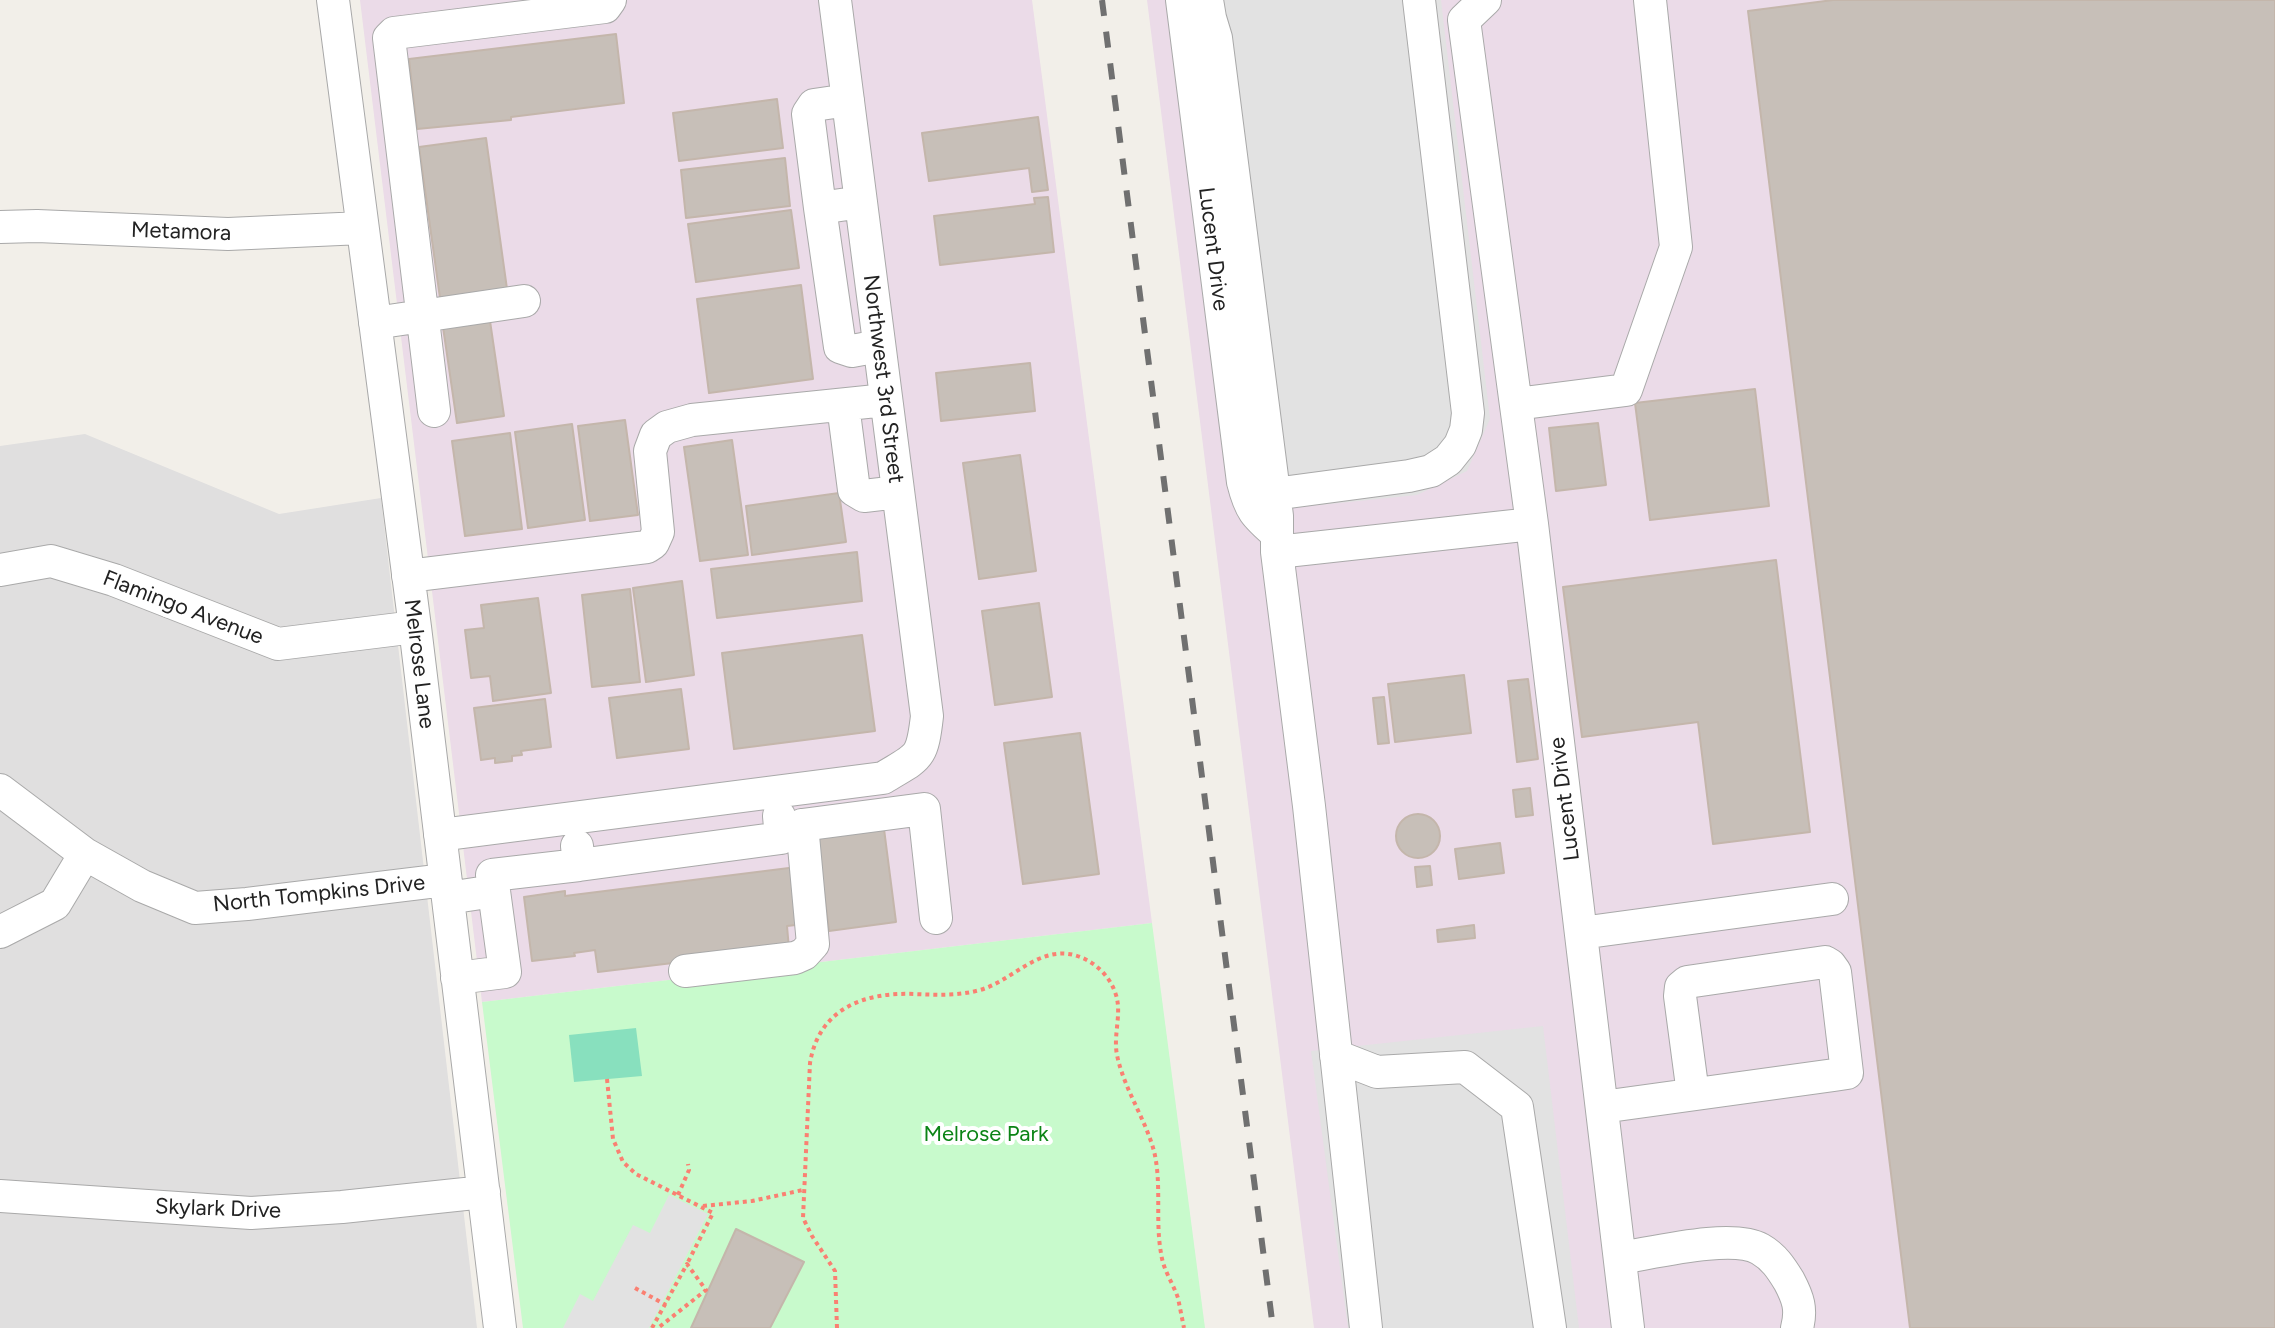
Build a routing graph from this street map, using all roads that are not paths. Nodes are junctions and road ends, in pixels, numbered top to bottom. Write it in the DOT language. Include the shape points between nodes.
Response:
graph roads {
  1 [pos="333,0"];
  2 [pos="610,0"];
  3 [pos="835,0"];
  4 [pos="1182,0"];
  5 [pos="1207,0"];
  6 [pos="1229,0"];
  7 [pos="1419,0"];
  8 [pos="1485,0"];
  9 [pos="1650,0"];
  10 [pos="538,7"];
  11 [pos="461,12"];
  12 [pos="1216,38"];
  13 [pos="848,100"];
  14 [pos="861,202"];
  15 [pos="820,208"];
  16 [pos="0,227"];
  17 [pos="362,228"];
  18 [pos="524,301"];
  19 [pos="423,316"];
  20 [pos="375,323"];
  21 [pos="879,346"];
  22 [pos="886,400"];
  23 [pos="1516,404"];
  24 [pos="843,405"];
  25 [pos="434,411"];
  26 [pos="893,455"];
  27 [pos="850,462"];
  28 [pos="898,492"];
  29 [pos="1274,494"];
  30 [pos="1532,524"];
  31 [pos="1277,543"];
  32 [pos="0,570"];
  33 [pos="408,576"];
  34 [pos="415,627"];
  35 [pos="883,778"];
  36 [pos="829,784"];
  37 [pos="0,790"];
  38 [pos="777,791"];
  39 [pos="680,804"];
  40 [pos="887,813"];
  41 [pos="573,818"];
  42 [pos="805,828"];
  43 [pos="440,835"];
  44 [pos="684,851"];
  45 [pos="85,854"];
  46 [pos="579,865"];
  47 [pos="446,889"];
  48 [pos="494,891"];
  49 [pos="1832,899"];
  50 [pos="936,918"];
  51 [pos="0,932"];
  52 [pos="1581,933"];
  53 [pos="685,971"];
  54 [pos="457,978"];
  55 [pos="1336,1056"];
  56 [pos="1693,1094"];
  57 [pos="1602,1107"];
  58 [pos="484,1192"];
  59 [pos="0,1196"];
  60 [pos="1620,1258"];
  61 [pos="500,1328"];
  62 [pos="1366,1328"];
  63 [pos="1550,1328"];
  64 [pos="1628,1328"];
  65 [pos="1797,1328"];
  1 -- 17 [label="street, Melrose Lane"];
  2 -- 10 [label="street" via="605,7"];
  3 -- 13 [label="street, Northwest 3rd Street"];
  4 -- 31 [label="street, Lucent Drive" via="1243,482 1249,504"];
  5 -- 12 [label="street"];
  6 -- 12 [label="street"];
  7 -- 29 [label="street" via="1466,430 1448,460 1431,471"];
  8 -- 23 [label="street, Lucent Drive" via="1464,20"];
  9 -- 23 [label="street" via="1676,247 1626,390"];
  10 -- 11 [label="street"];
  11 -- 19 [label="street" via="389,38"];
  12 -- 29 [label="street"];
  13 -- 14 [label="street, Northwest 3rd Street"];
  13 -- 15 [label="street" via="814,105 808,114"];
  14 -- 15 [label="street"];
  14 -- 21 [label="street, Northwest 3rd Street"];
  15 -- 21 [label="street" via="840,347 852,351"];
  16 -- 17 [label="street, Metamora" via="228,234"];
  17 -- 20 [label="street, Melrose Lane"];
  18 -- 19 [label="street"];
  19 -- 20 [label="street"];
  19 -- 25 [label="street"];
  20 -- 33 [label="street, Melrose Lane"];
  21 -- 22 [label="street, Northwest 3rd Street"];
  22 -- 24 [label="street"];
  22 -- 26 [label="street, Northwest 3rd Street"];
  23 -- 30 [label="street, Lucent Drive"];
  24 -- 27 [label="street"];
  24 -- 33 [label="street" via="667,427 656,435 650,451 658,532 647,547"];
  26 -- 27 [label="street"];
  26 -- 28 [label="street, Northwest 3rd Street"];
  27 -- 28 [label="street" via="859,494"];
  28 -- 35 [label="street, Northwest 3rd Street" via="927,716 917,757"];
  29 -- 31 [label="street"];
  30 -- 31 [label="street"];
  30 -- 52 [label="street, Lucent Drive"];
  31 -- 55 [label="street"];
  32 -- 34 [label="street, Flamingo Avenue" via="51,561 278,644"];
  33 -- 34 [label="street, Melrose Lane"];
  34 -- 43 [label="street, Melrose Lane"];
  35 -- 36 [label="street"];
  35 -- 40 [label="street"];
  36 -- 38 [label="street"];
  36 -- 42 [label="street"];
  37 -- 45 [label="street, North Tompkins Drive"];
  38 -- 39 [label="street"];
  38 -- 42 [label="street"];
  39 -- 41 [label="street"];
  39 -- 44 [label="street"];
  40 -- 42 [label="street"];
  40 -- 50 [label="street" via="924,809"];
  41 -- 43 [label="street"];
  41 -- 46 [label="street"];
  42 -- 44 [label="street"];
  42 -- 53 [label="street" via="813,944 795,958"];
  43 -- 47 [label="street, Melrose Lane"];
  44 -- 46 [label="street"];
  45 -- 47 [label="street, North Tompkins Drive" via="195,908"];
  45 -- 51 [label="street" via="55,904"];
  46 -- 48 [label="street" via="492,875"];
  47 -- 48 [label="street, North Tompkins Drive"];
  47 -- 54 [label="street, Melrose Lane"];
  48 -- 54 [label="street" via="505,972"];
  49 -- 52 [label="street"];
  52 -- 57 [label="street, Lucent Drive"];
  54 -- 58 [label="street, Melrose Lane"];
  55 -- 62 [label="street"];
  55 -- 63 [label="street" via="1377,1072 1465,1067 1517,1107"];
  56 -- 56 [label="street" via="1847,1073 1830,965 1687,982 1681,987"];
  56 -- 57 [label="street"];
  57 -- 60 [label="street, Lucent Drive"];
  58 -- 59 [label="street, Skylark Drive" via="251,1213"];
  58 -- 61 [label="street, Melrose Lane"];
  60 -- 64 [label="street, Lucent Drive"];
  60 -- 65 [label="street" via="1727,1242 1758,1248 1778,1262 1798,1298"];
}
